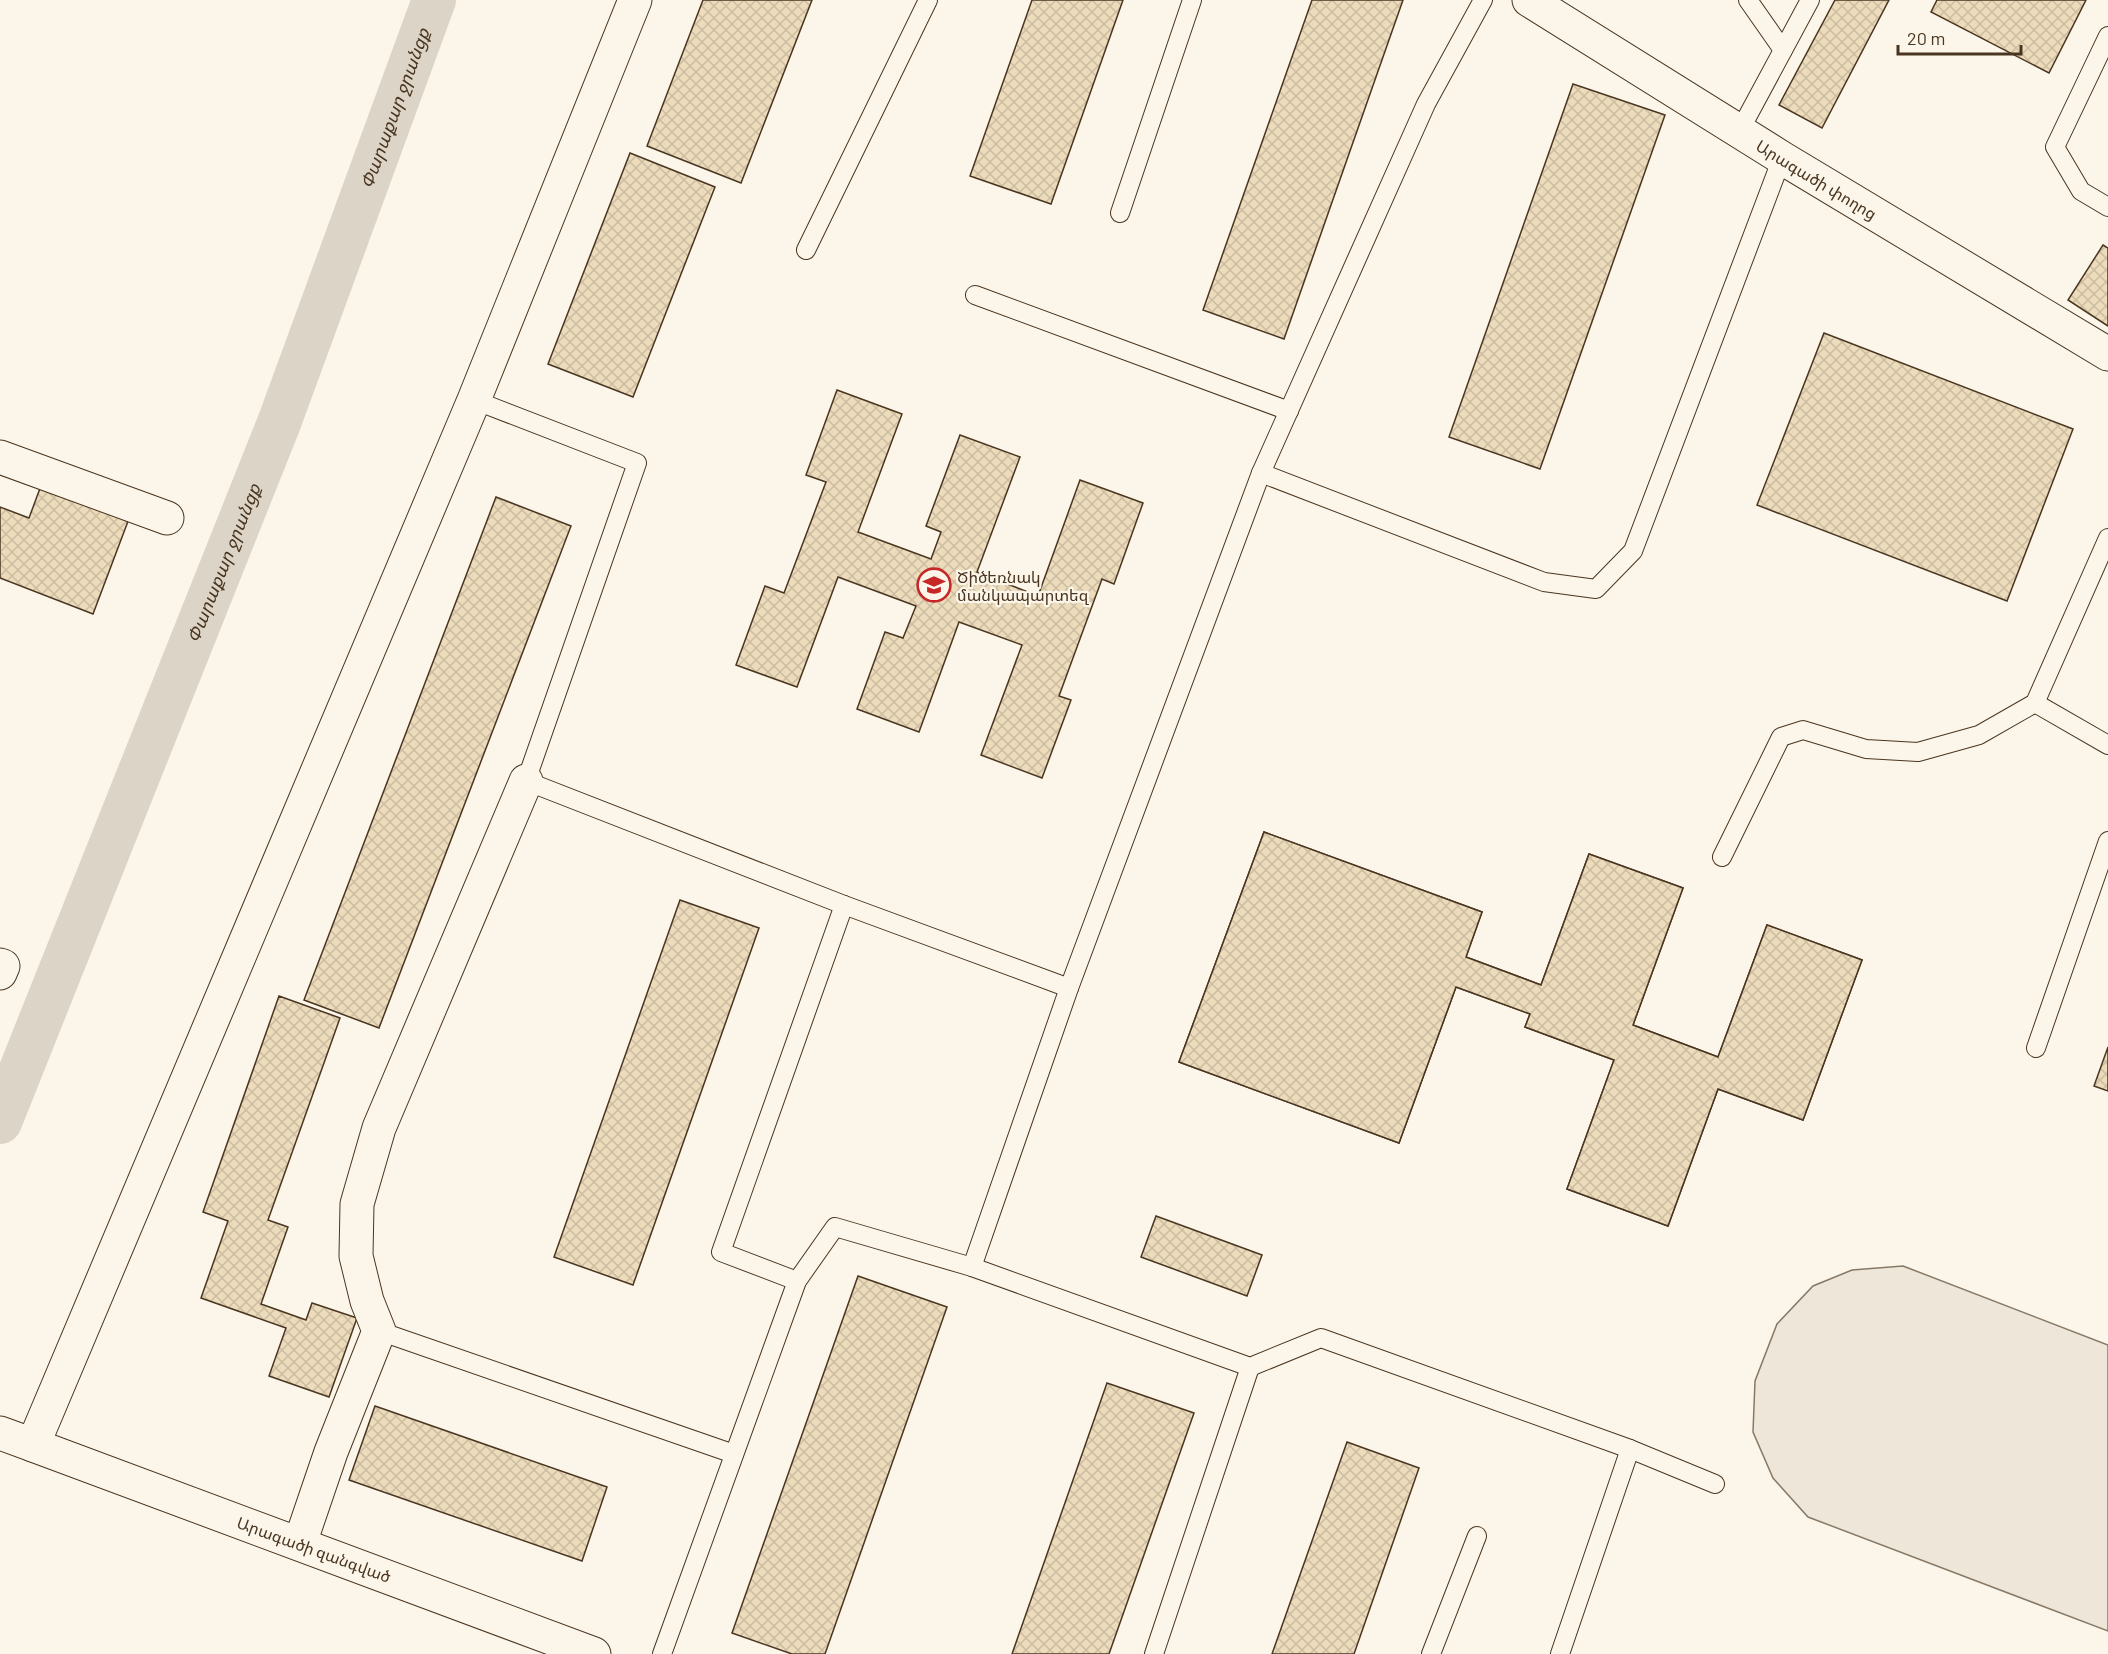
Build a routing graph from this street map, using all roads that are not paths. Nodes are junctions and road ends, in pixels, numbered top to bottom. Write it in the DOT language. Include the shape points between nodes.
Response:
graph roads {
  1 [pos="635,0"];
  2 [pos="928,0"];
  3 [pos="1192,0"];
  4 [pos="1483,0"];
  5 [pos="1529,0"];
  6 [pos="1748,0"];
  7 [pos="1810,0"];
  8 [pos="2108,36"];
  9 [pos="1783,50"];
  10 [pos="1739,132"];
  11 [pos="1782,158"];
  12 [pos="2108,207"];
  13 [pos="1120,213"];
  14 [pos="806,250"];
  15 [pos="975,295"];
  16 [pos="2108,354"];
  17 [pos="474,400"];
  18 [pos="1289,411"];
  19 [pos="0,457"];
  20 [pos="1261,473"];
  21 [pos="167,518"];
  22 [pos="2108,538"];
  23 [pos="2035,703"];
  24 [pos="2108,745"];
  25 [pos="526,781"];
  26 [pos="2108,841"];
  27 [pos="1722,857"];
  28 [pos="844,905"];
  29 [pos="0,965"];
  30 [pos="0,973"];
  31 [pos="1069,988"];
  32 [pos="2036,1048"];
  33 [pos="972,1267"];
  34 [pos="797,1281"];
  35 [pos="379,1331"];
  36 [pos="1250,1367"];
  37 [pos="0,1433"];
  38 [pos="33,1445"];
  39 [pos="1630,1449"];
  40 [pos="734,1454"];
  41 [pos="1715,1484"];
  42 [pos="1476,1536"];
  43 [pos="300,1543"];
  44 [pos="594,1654"];
  45 [pos="662,1654"];
  46 [pos="1154,1654"];
  47 [pos="1431,1654"];
  48 [pos="1560,1654"];
  1 -- 17 [label="street"];
  2 -- 14 [label="lane"];
  3 -- 13 [label="lane"];
  4 -- 18 [label="lane" via="1426,104"];
  5 -- 10 [label="street, Արագածի փողոց"];
  6 -- 9 [label="lane"];
  7 -- 9 [label="lane"];
  8 -- 12 [label="lane" via="2055,147 2081,191"];
  9 -- 10 [label="lane"];
  10 -- 11 [label="street, Արագածի փողոց"];
  11 -- 16 [label="street, Արագածի փողոց"];
  11 -- 20 [label="lane" via="1633,551 1596,589 1544,582"];
  15 -- 18 [label="lane"];
  17 -- 25 [label="lane" via="637,463"];
  17 -- 38 [label="street"];
  18 -- 20 [label="lane"];
  19 -- 21 [label="street"];
  20 -- 31 [label="lane"];
  22 -- 23 [label="lane"];
  23 -- 24 [label="lane"];
  23 -- 27 [label="lane" via="1979,735 1918,752 1866,749 1803,730 1781,737"];
  25 -- 28 [label="lane"];
  25 -- 35 [label="street" via="379,1128 357,1204 356,1256"];
  26 -- 32 [label="lane"];
  28 -- 31 [label="lane"];
  28 -- 34 [label="lane" via="721,1252"];
  29 -- 30 [label="street"];
  31 -- 33 [label="lane"];
  33 -- 34 [label="lane" via="835,1227"];
  33 -- 36 [label="lane"];
  34 -- 40 [label="lane"];
  35 -- 40 [label="lane"];
  35 -- 43 [label="street"];
  36 -- 39 [label="lane" via="1321,1338"];
  36 -- 46 [label="lane"];
  37 -- 38 [label="street, Արագածի զանգված"];
  38 -- 43 [label="street, Արագածի զանգված"];
  39 -- 41 [label="lane"];
  39 -- 48 [label="lane"];
  40 -- 45 [label="lane"];
  42 -- 47 [label="lane"];
  43 -- 44 [label="street, Արագածի զանգված"];
}
